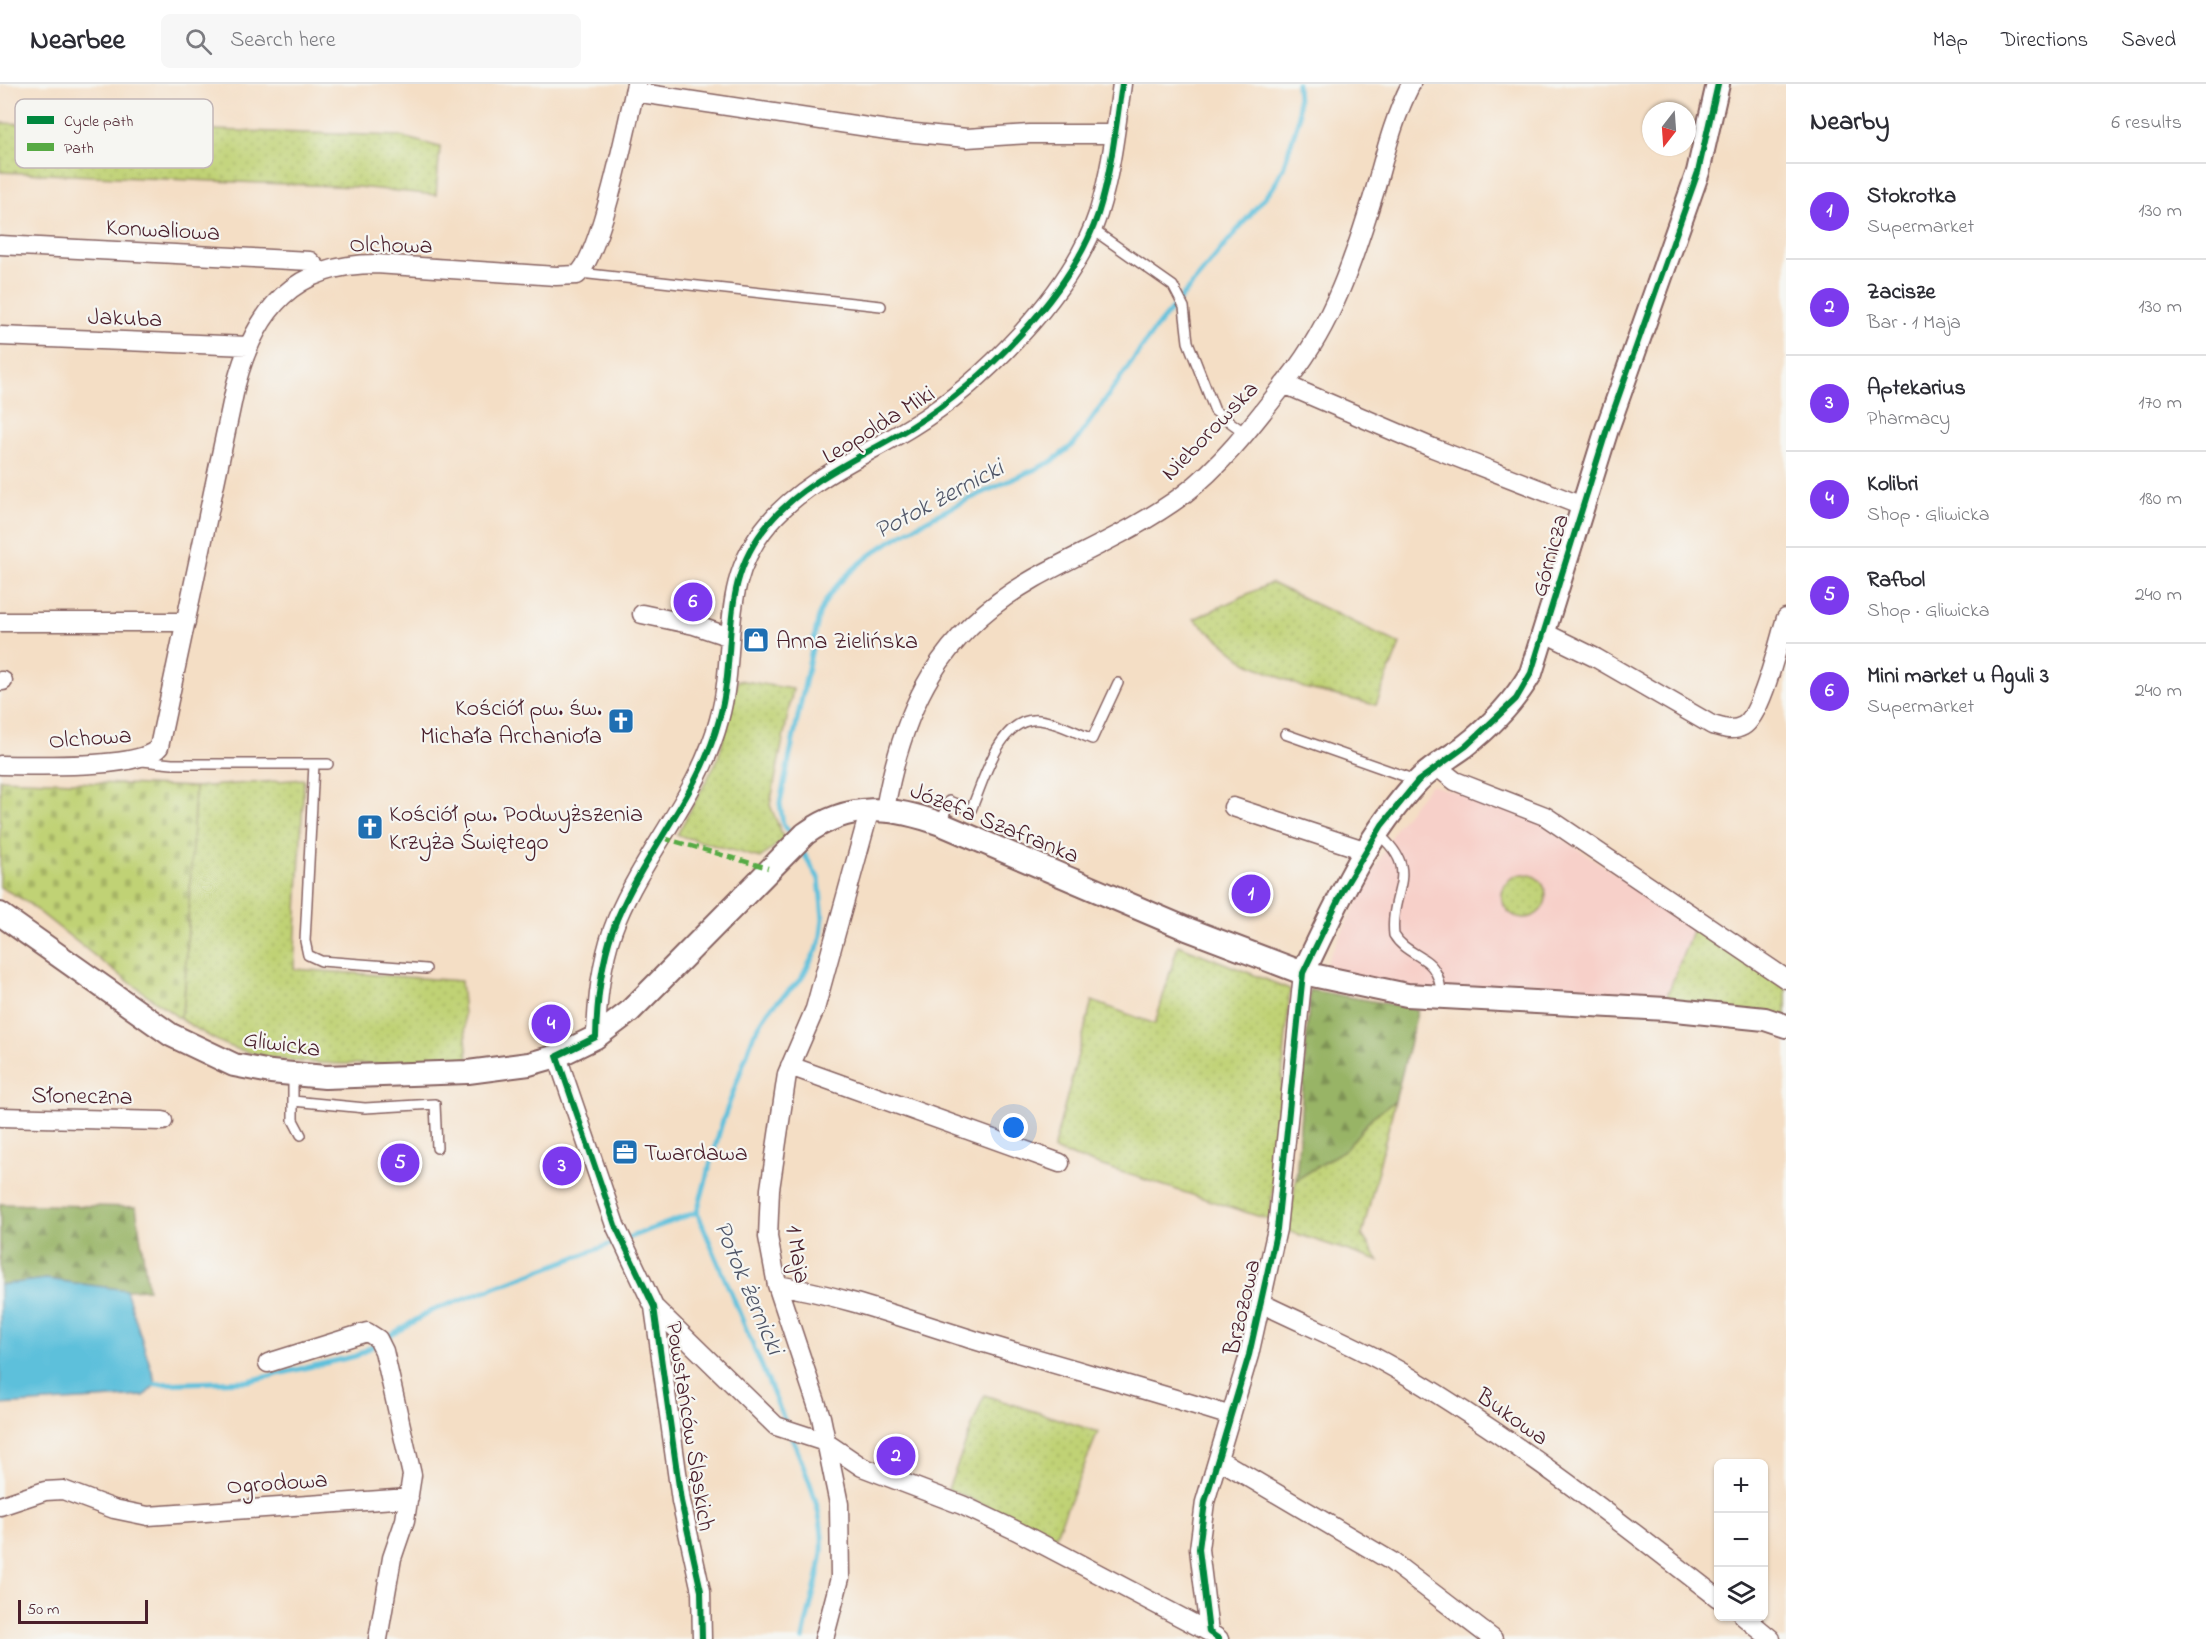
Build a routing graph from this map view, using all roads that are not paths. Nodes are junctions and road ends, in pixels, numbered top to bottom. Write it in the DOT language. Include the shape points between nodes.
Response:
graph roads {
  1 [pos="1122,84"];
  2 [pos="1411,84"];
  3 [pos="1718,84"];
  4 [pos="635,88"];
  5 [pos="1115,134"];
  6 [pos="1092,229"];
  7 [pos="0,245"];
  8 [pos="320,272"];
  9 [pos="580,273"];
  10 [pos="881,306"];
  11 [pos="0,336"];
  12 [pos="249,346"];
  13 [pos="1284,384"];
  14 [pos="1245,433"];
  15 [pos="1582,506"];
  16 [pos="642,614"];
  17 [pos="1786,618"];
  18 [pos="0,622"];
  19 [pos="186,622"];
  20 [pos="1545,633"];
  21 [pos="730,637"];
  22 [pos="1118,683"];
  23 [pos="1285,735"];
  24 [pos="136,760"];
  25 [pos="314,764"];
  26 [pos="328,764"];
  27 [pos="0,765"];
  28 [pos="1436,766"];
  29 [pos="1418,781"];
  30 [pos="1233,807"];
  31 [pos="877,809"];
  32 [pos="941,825"];
  33 [pos="1372,842"];
  34 [pos="0,914"];
  35 [pos="426,969"];
  36 [pos="1303,973"];
  37 [pos="1786,979"];
  38 [pos="1442,997"];
  39 [pos="1786,1026"];
  40 [pos="596,1037"];
  41 [pos="557,1056"];
  42 [pos="790,1066"];
  43 [pos="293,1075"];
  44 [pos="293,1101"];
  45 [pos="0,1117"];
  46 [pos="163,1121"];
  47 [pos="301,1135"];
  48 [pos="437,1148"];
  49 [pos="1060,1163"];
  50 [pos="777,1285"];
  51 [pos="1261,1303"];
  52 [pos="654,1307"];
  53 [pos="268,1364"];
  54 [pos="1231,1416"];
  55 [pos="825,1442"];
  56 [pos="1218,1459"];
  57 [pos="410,1498"];
  58 [pos="0,1506"];
  59 [pos="1714,1594"];
  60 [pos="1748,1621"];
  61 [pos="1214,1636"];
  62 [pos="378,1639"];
  63 [pos="702,1639"];
  64 [pos="824,1639"];
  65 [pos="1493,1639"];
  66 [pos="1772,1639"];
  1 -- 5 [label="street, Leopolda Miki"];
  2 -- 13 [label="street, Nieborowska" via="1335,303 1316,340"];
  3 -- 15 [label="street, Górnicza" via="1692,188"];
  4 -- 5 [label="street" via="894,131 967,138"];
  4 -- 9 [label="street" via="609,197"];
  5 -- 6 [label="street, Leopolda Miki"];
  6 -- 14 [label="lane" via="1173,286 1184,307 1188,342 1215,411"];
  6 -- 21 [label="street, Leopolda Miki" via="1042,308 979,376 915,424 816,484 771,520 742,563"];
  7 -- 8 [label="street, Konwaliowa" via="310,261"];
  8 -- 9 [label="street, Olchowa" via="347,265 376,264 556,276"];
  8 -- 12 [label="street, Olchowa" via="293,288 270,309"];
  9 -- 10 [label="lane"];
  11 -- 12 [label="street, Jakuba"];
  12 -- 19 [label="street, Olchowa" via="236,384"];
  13 -- 14 [label="street, Nieborowska"];
  13 -- 15 [label="street, Górnicza"];
  14 -- 31 [label="street, Nieborowska" via="1173,502 1018,588 968,626 940,660 917,700"];
  15 -- 20 [label="street, Górnicza"];
  16 -- 21 [label="street"];
  17 -- 20 [label="street, Górnicza" via="1756,710 1745,725 1730,730 1712,725"];
  18 -- 19 [label="street"];
  19 -- 24 [label="street, Olchowa" via="162,741 154,753"];
  20 -- 28 [label="street, Górnicza" via="1531,673 1516,699 1466,746"];
  21 -- 40 [label="street, Leopolda Miki" via="726,690 713,741 614,926 598,998"];
  22 -- 32 [label="lane" via="1092,739 1037,720 1008,731 972,810 950,801"];
  23 -- 29 [label="lane"];
  24 -- 25 [label="lane" via="172,764"];
  24 -- 27 [label="street, Olchowa"];
  25 -- 26 [label="lane"];
  25 -- 35 [label="lane" via="305,941 308,955 321,961"];
  28 -- 29 [label="street, Górnicza"];
  28 -- 37 [label="street" via="1455,781 1545,816"];
  29 -- 33 [label="street, Górnicza"];
  30 -- 33 [label="street"];
  31 -- 32 [label="street, Józefa Szafranka" via="905,812"];
  31 -- 40 [label="street, Józefa Szafranka" via="837,815 805,834 658,983"];
  31 -- 42 [label="street, 1 Maja" via="815,1009"];
  32 -- 36 [label="street, Józefa Szafranka" via="1187,929"];
  33 -- 36 [label="street, Górnicza" via="1344,888"];
  33 -- 38 [label="lane" via="1394,847 1401,859 1394,935 1407,951 1431,966"];
  34 -- 43 [label="street, Gliwicka" via="194,1048 234,1065"];
  36 -- 38 [label="street, Józefa Szafranka" via="1407,995"];
  36 -- 51 [label="street, Brzozowa" via="1277,1229"];
  38 -- 39 [label="street, Józefa Szafranka" via="1666,1009 1765,1019"];
  40 -- 41 [label="street, Gliwicka"];
  41 -- 43 [label="street, Gliwicka" via="498,1068 436,1074"];
  41 -- 52 [label="street, Powstańców Śląskich" via="615,1226"];
  42 -- 49 [label="street"];
  42 -- 50 [label="street, 1 Maja" via="770,1189 768,1237"];
  43 -- 44 [label="lane"];
  44 -- 47 [label="lane" via="293,1120"];
  44 -- 48 [label="lane" via="365,1108 435,1104"];
  45 -- 46 [label="street, Słoneczna"];
  50 -- 54 [label="street" via="866,1305 974,1341"];
  50 -- 55 [label="street, 1 Maja" via="821,1417"];
  51 -- 54 [label="street, Brzozowa"];
  51 -- 59 [label="street, Bukowa" via="1405,1374 1458,1406 1626,1525"];
  52 -- 55 [label="street" via="776,1426"];
  52 -- 63 [label="street, Powstańców Śląskich" via="681,1501 701,1591"];
  53 -- 57 [label="street" via="367,1332 381,1345 412,1475"];
  54 -- 56 [label="street, Brzozowa"];
  55 -- 61 [label="street" via="862,1467 962,1505 1017,1531"];
  55 -- 64 [label="street, 1 Maja" via="839,1504 841,1552 835,1604"];
  56 -- 61 [label="street, Brzozowa" via="1205,1502 1199,1549"];
  56 -- 65 [label="street" via="1391,1562"];
  57 -- 58 [label="street, Ogrodowa" via="148,1516 114,1509 63,1490 45,1491"];
  57 -- 62 [label="street" via="392,1558"];
  60 -- 66 [label="street"];
}
